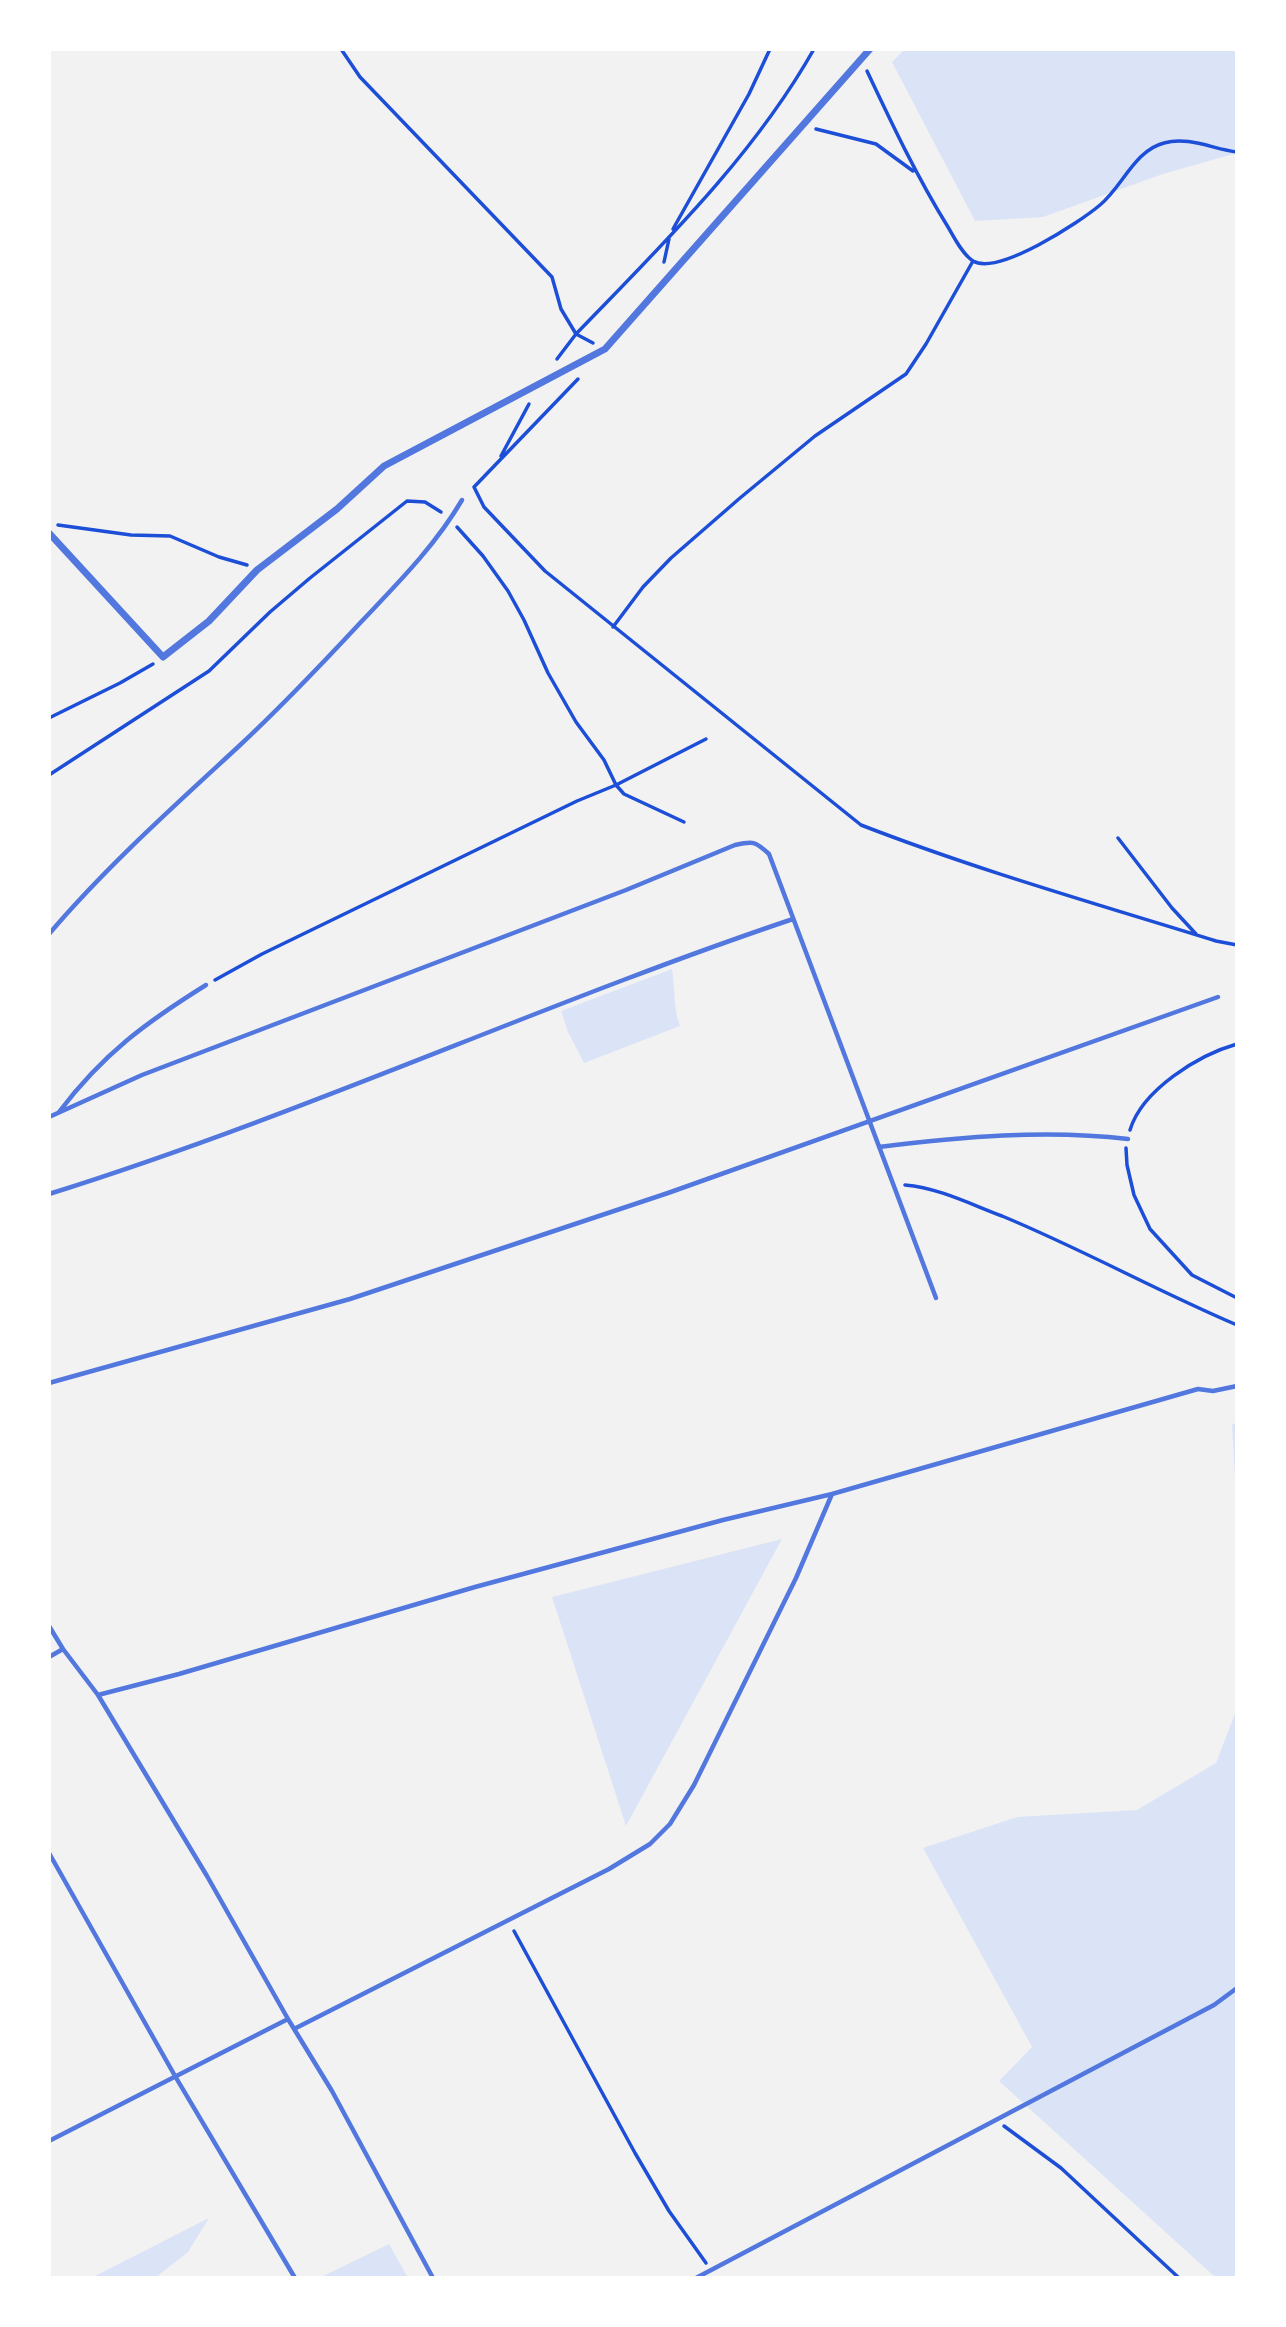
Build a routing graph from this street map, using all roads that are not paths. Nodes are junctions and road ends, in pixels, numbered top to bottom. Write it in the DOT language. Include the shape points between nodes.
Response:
graph roads {
  1 [pos="870,49"];
  2 [pos="462,500"];
  3 [pos="49,533"];
  4 [pos="793,919"];
  5 [pos="49,934"];
  6 [pos="206,985"];
  7 [pos="1218,997"];
  8 [pos="58,1113"];
  9 [pos="49,1118"];
  10 [pos="869,1120"];
  11 [pos="1128,1139"];
  12 [pos="879,1147"];
  13 [pos="49,1194"];
  14 [pos="936,1298"];
  15 [pos="49,1383"];
  16 [pos="1237,1386"];
  17 [pos="832,1494"];
  18 [pos="49,1626"];
  19 [pos="63,1649"];
  20 [pos="49,1657"];
  21 [pos="98,1695"];
  22 [pos="49,1853"];
  23 [pos="1237,1988"];
  24 [pos="288,2019"];
  25 [pos="294,2029"];
  26 [pos="175,2076"];
  27 [pos="49,2141"];
  28 [pos="295,2278"];
  29 [pos="433,2278"];
  30 [pos="696,2278"];
  1 -- 3 [label="street" via="605,349 384,466 257,570 208,621 163,657"];
  2 -- 5 [label="lane" via="396,585 332,653"];
  4 -- 8 [label="lane" via="769,855 750,841 734,845 142,1075"];
  4 -- 10 [label="lane"];
  4 -- 13 [label="lane"];
  6 -- 8 [label="lane" via="140,1027 91,1072"];
  7 -- 10 [label="lane"];
  8 -- 9 [label="lane"];
  10 -- 12 [label="lane"];
  10 -- 15 [label="lane" via="668,1193 349,1299"];
  11 -- 12 [label="lane" via="1011,1134"];
  12 -- 14 [label="lane"];
  16 -- 17 [label="lane" via="1198,1389"];
  17 -- 21 [label="lane" via="475,1587"];
  17 -- 25 [label="lane" via="694,1785 670,1824 650,1844"];
  18 -- 19 [label="lane"];
  19 -- 20 [label="lane"];
  19 -- 21 [label="lane"];
  21 -- 24 [label="lane"];
  22 -- 26 [label="lane"];
  23 -- 30 [label="lane" via="1214,2005"];
  24 -- 25 [label="lane"];
  24 -- 26 [label="lane"];
  25 -- 29 [label="lane"];
  26 -- 27 [label="lane"];
  26 -- 28 [label="lane"];
}
